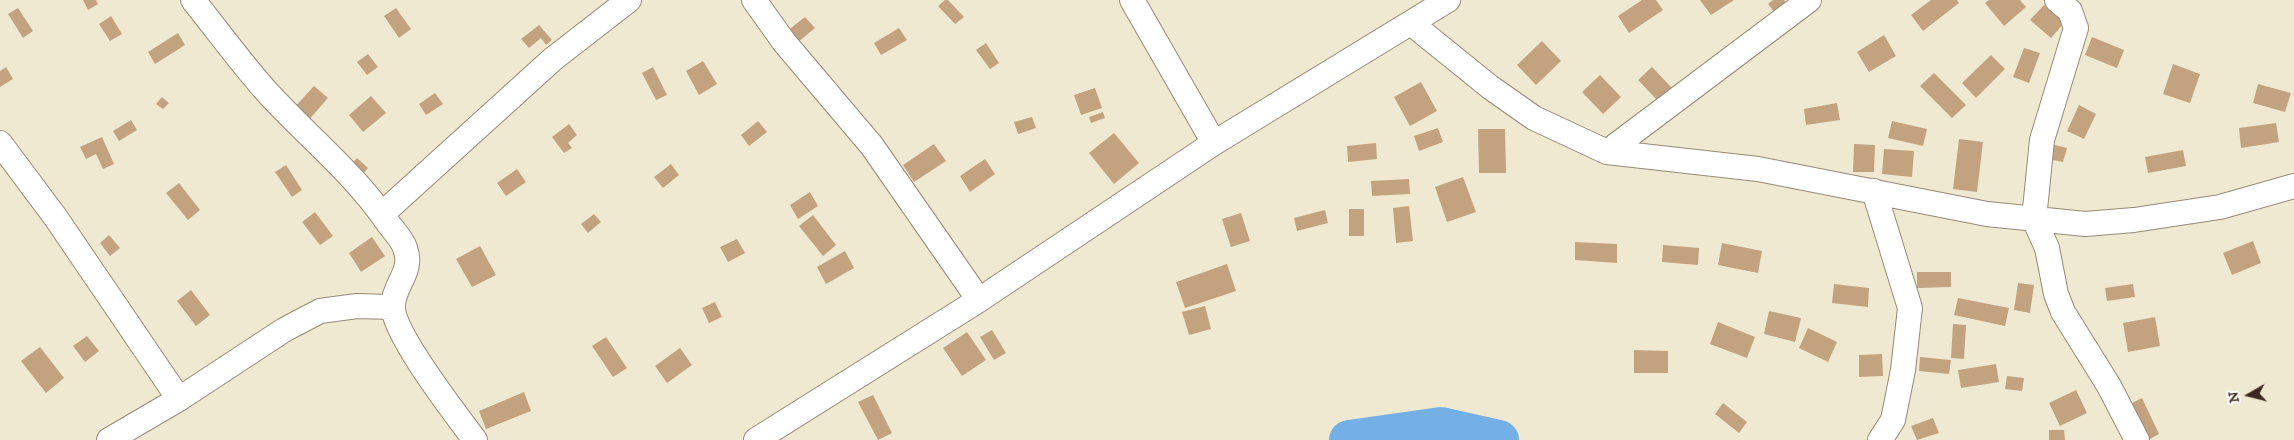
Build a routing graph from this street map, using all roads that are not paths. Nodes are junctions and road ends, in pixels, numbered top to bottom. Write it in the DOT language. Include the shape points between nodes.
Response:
graph roads {
  1 [pos="193,0"];
  2 [pos="629,0"];
  3 [pos="754,0"];
  4 [pos="1132,0"];
  5 [pos="1448,0"];
  6 [pos="1809,0"];
  7 [pos="2057,0"];
  8 [pos="1412,24"];
  9 [pos="0,143"];
  10 [pos="1214,143"];
  11 [pos="1607,152"];
  12 [pos="2294,186"];
  13 [pos="1874,191"];
  14 [pos="382,214"];
  15 [pos="2034,220"];
  16 [pos="979,300"];
  17 [pos="392,307"];
  18 [pos="179,399"];
  19 [pos="109,440"];
  20 [pos="475,440"];
  21 [pos="756,440"];
  22 [pos="1880,440"];
  23 [pos="2137,440"];
  1 -- 14 [label="street" via="268,92 351,176"];
  2 -- 14 [label="street" via="553,59"];
  3 -- 16 [label="street" via="784,42 872,146"];
  4 -- 10 [label="street"];
  5 -- 8 [label="street"];
  6 -- 11 [label="street"];
  7 -- 15 [label="street" via="2070,11 2076,28 2042,140"];
  8 -- 10 [label="street"];
  8 -- 11 [label="street" via="1534,118"];
  9 -- 18 [label="street" via="56,218"];
  10 -- 16 [label="street"];
  11 -- 13 [label="street" via="1758,169"];
  12 -- 15 [label="street" via="2220,207 2134,220 2085,224"];
  13 -- 15 [label="street"];
  13 -- 22 [label="street" via="1910,308 1893,420"];
  14 -- 17 [label="street" via="406,248 406,273 396,288"];
  15 -- 23 [label="street" via="2046,248 2063,312 2109,386"];
  16 -- 21 [label="street"];
  17 -- 18 [label="street" via="357,306 320,311 284,330"];
  17 -- 20 [label="street" via="403,334"];
  18 -- 19 [label="street"];
}
